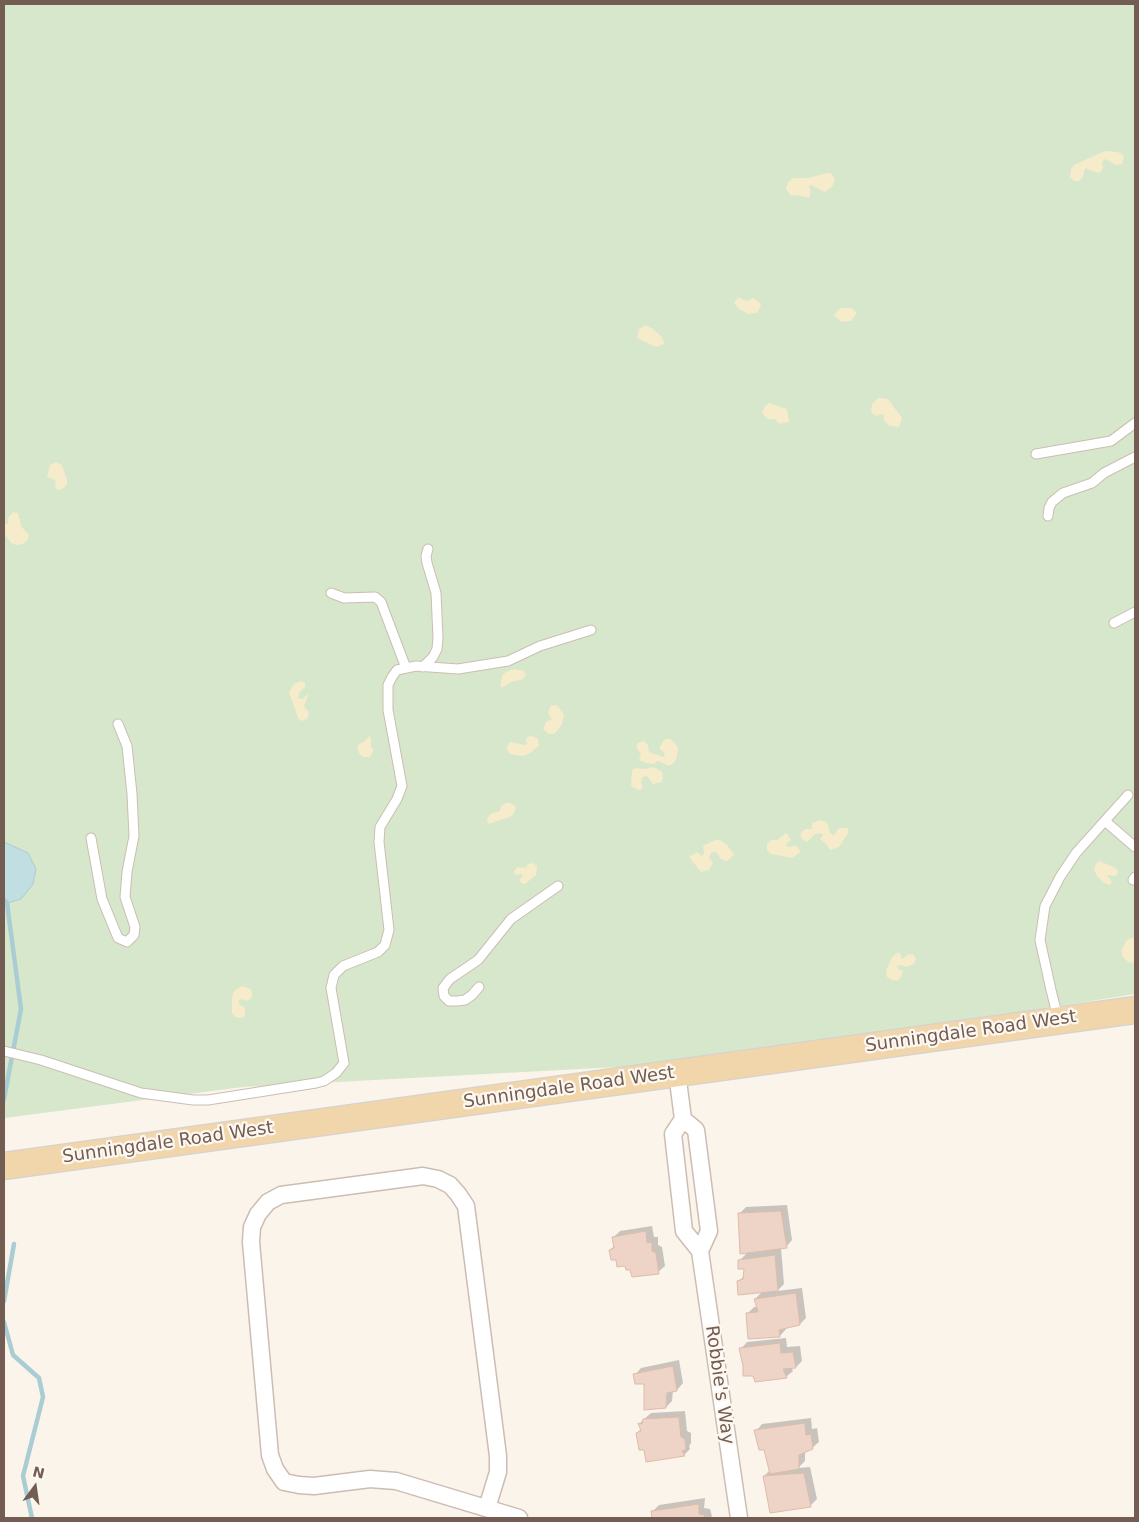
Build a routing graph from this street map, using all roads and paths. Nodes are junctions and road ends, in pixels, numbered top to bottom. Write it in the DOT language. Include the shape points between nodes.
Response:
graph roads {
  1 [pos="1135,423"];
  2 [pos="1036,454"];
  3 [pos="1135,457"];
  4 [pos="1048,516"];
  5 [pos="428,549"];
  6 [pos="331,593"];
  7 [pos="1135,612"];
  8 [pos="1114,623"];
  9 [pos="591,630"];
  10 [pos="423,667"];
  11 [pos="406,668"];
  12 [pos="118,724"];
  13 [pos="1128,795"];
  14 [pos="1105,821"];
  15 [pos="91,838"];
  16 [pos="1135,847"];
  17 [pos="558,886"];
  18 [pos="479,987"];
  19 [pos="1135,1010"];
  20 [pos="1059,1020"];
  21 [pos="4,1051"];
  22 [pos="677,1073"];
  23 [pos="683,1119"];
  24 [pos="4,1166"];
  25 [pos="700,1251"];
  26 [pos="487,1508"];
  27 [pos="518,1518"];
  28 [pos="739,1518"];
  1 -- 2 [label="lane" via="1111,441"];
  3 -- 4 [label="lane" via="1092,483 1063,494 1052,502"];
  5 -- 10 [label="lane" via="426,556 436,593 438,638 433,657"];
  6 -- 11 [label="lane" via="344,598 375,597 381,602"];
  7 -- 8 [label="lane"];
  9 -- 10 [label="lane" via="540,646 508,661 458,669"];
  10 -- 11 [label="lane"];
  11 -- 21 [label="lane" via="397,670 388,685 388,710 402,786 380,828 389,930 385,945 378,952 343,966 334,976 332,988 344,1063 336,1072 316,1083 193,1100 141,1093"];
  12 -- 15 [label="lane" via="126,746 134,836 125,897 135,927 134,935 126,942 118,938 102,899"];
  13 -- 14 [label="lane"];
  14 -- 16 [label="lane"];
  14 -- 20 [label="lane" via="1060,876 1045,906 1040,940"];
  17 -- 18 [label="lane" via="511,919 478,960 450,979 443,988 444,996 449,1001 465,1000"];
  19 -- 20 [label="main road, Sunningdale Road West"];
  20 -- 22 [label="main road, Sunningdale Road West"];
  22 -- 23 [label="street, Robbie's Way"];
  22 -- 24 [label="main road, Sunningdale Road West"];
  23 -- 25 [label="street, Robbie's Way" via="696,1130 707,1212 709,1231"];
  23 -- 25 [label="street" via="673,1134 684,1231"];
  25 -- 28 [label="street, Robbie's Way"];
  26 -- 26 [label="street" via="396,1481 370,1479 314,1486 284,1482 270,1455 251,1242 252,1227 268,1202 281,1195 423,1176 450,1185 458,1194 466,1206 498,1456 498,1472"];
  26 -- 27 [label="street"];
}
